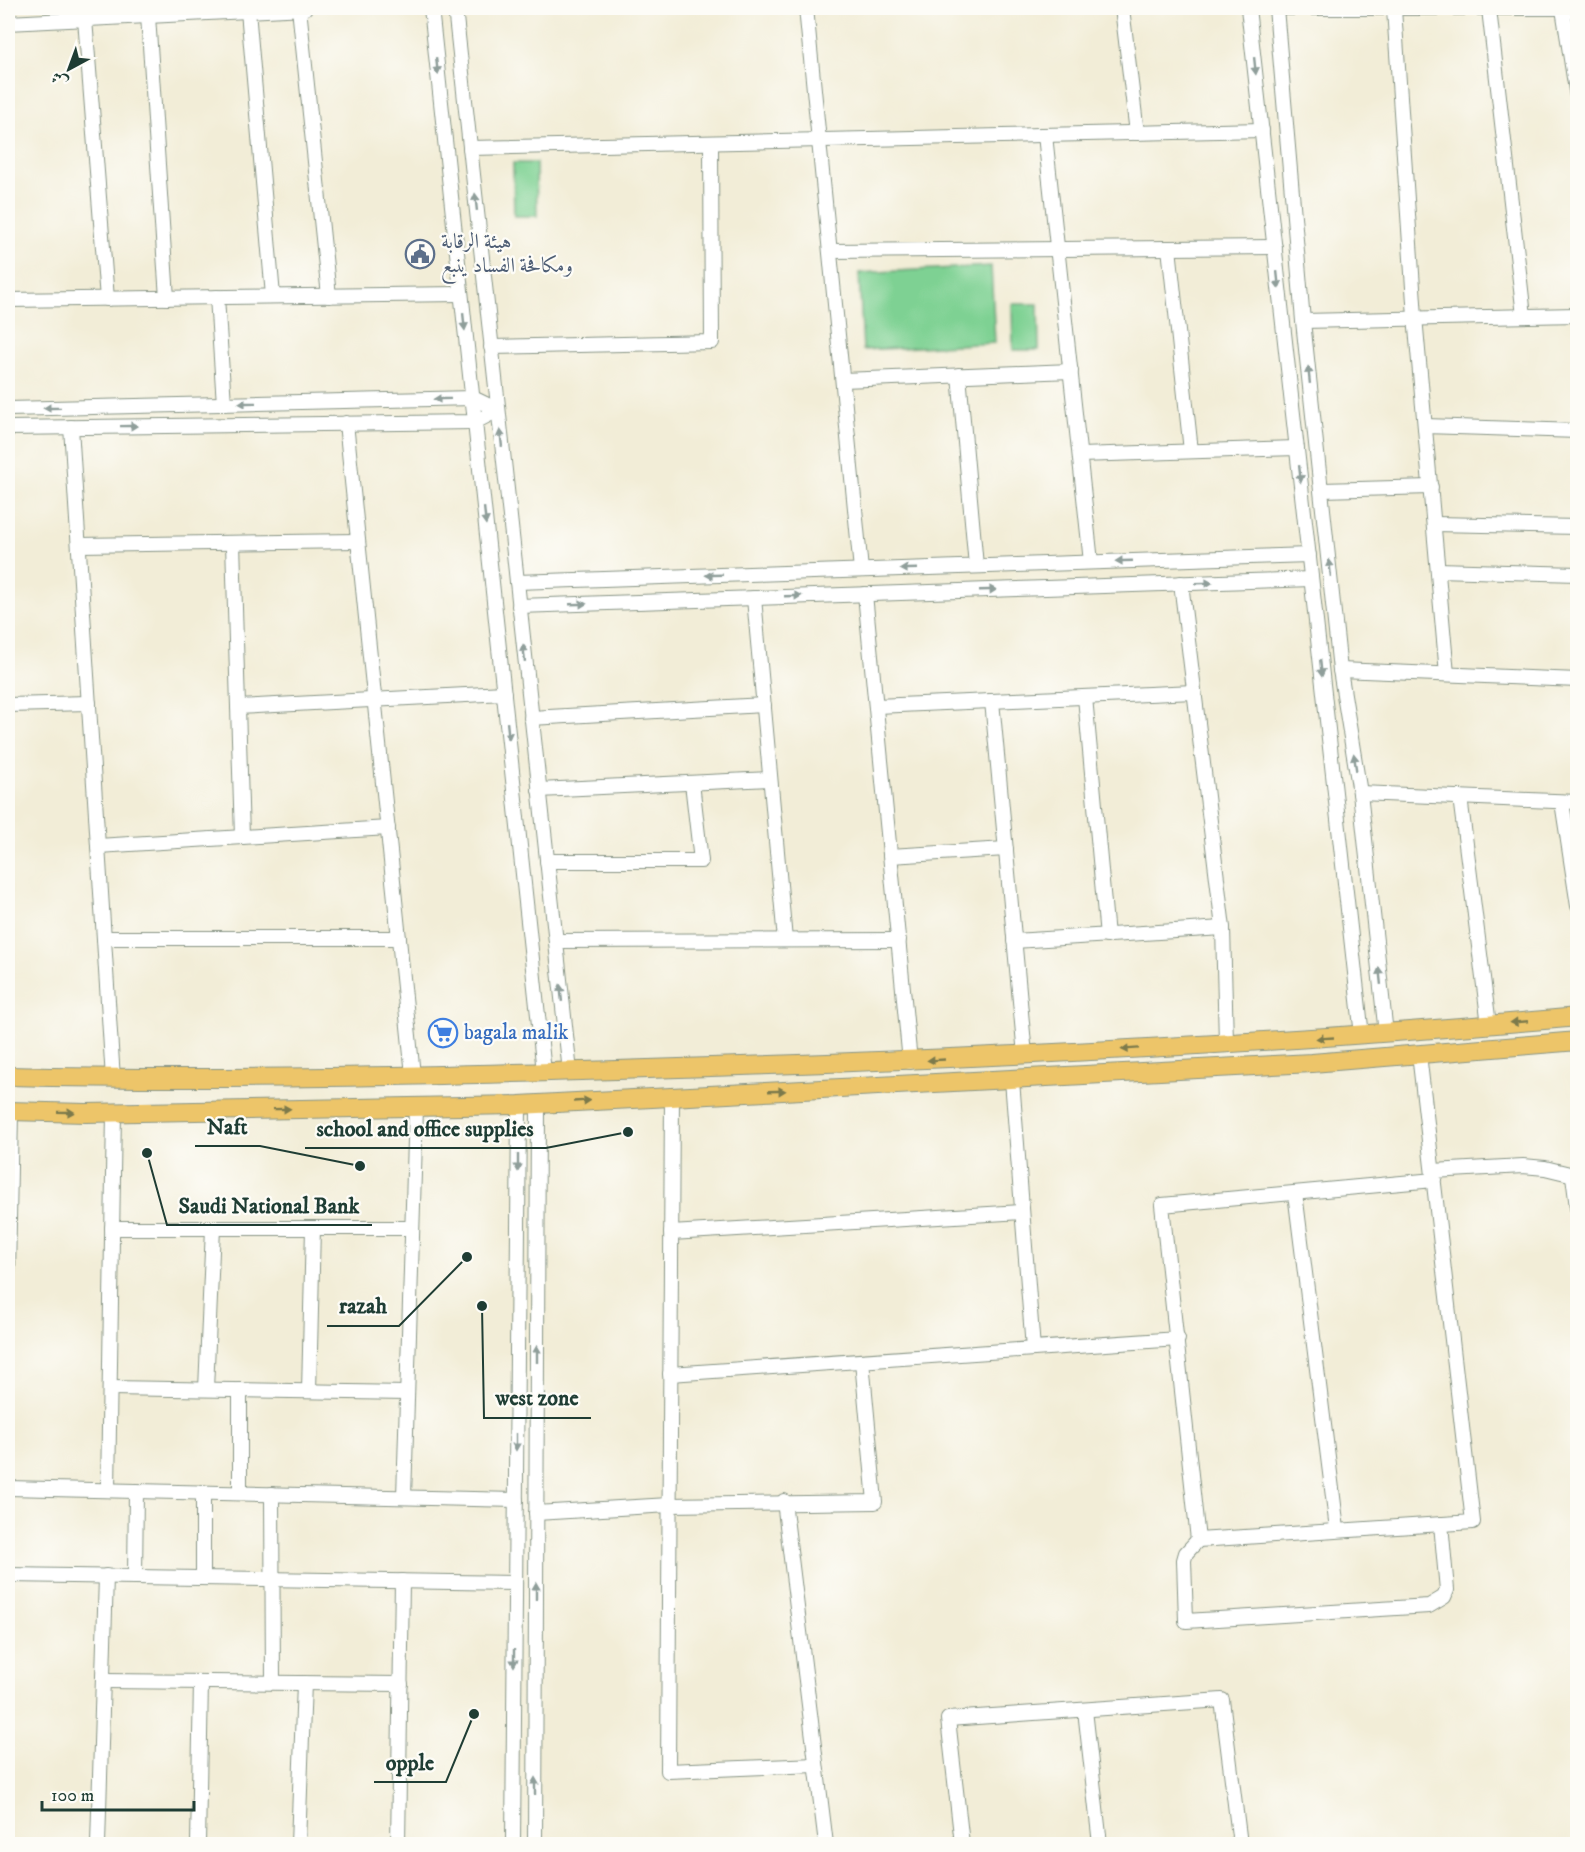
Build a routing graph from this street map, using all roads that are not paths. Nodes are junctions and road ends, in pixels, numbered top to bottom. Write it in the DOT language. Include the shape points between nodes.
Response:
graph roads {
  1 [pos="299,8"];
  2 [pos="305,8"];
  3 [pos="431,8"];
  4 [pos="455,8"];
  5 [pos="806,8"];
  6 [pos="1122,8"];
  7 [pos="1248,8"];
  8 [pos="1276,8"];
  9 [pos="1563,8"];
  10 [pos="1394,9"];
  11 [pos="1489,9"];
  12 [pos="248,10"];
  13 [pos="181,11"];
  14 [pos="148,16"];
  15 [pos="85,19"];
  16 [pos="8,23"];
  17 [pos="1578,103"];
  18 [pos="1262,130"];
  19 [pos="1137,133"];
  20 [pos="1045,135"];
  21 [pos="819,140"];
  22 [pos="711,143"];
  23 [pos="470,148"];
  24 [pos="1275,247"];
  25 [pos="1169,248"];
  26 [pos="1057,249"];
  27 [pos="830,251"];
  28 [pos="461,294"];
  29 [pos="329,296"];
  30 [pos="217,297"];
  31 [pos="273,297"];
  32 [pos="107,298"];
  33 [pos="167,298"];
  34 [pos="8,300"];
  35 [pos="1578,315"];
  36 [pos="1524,316"];
  37 [pos="1415,317"];
  38 [pos="1303,321"];
  39 [pos="491,347"];
  40 [pos="1071,371"];
  41 [pos="959,375"];
  42 [pos="843,380"];
  43 [pos="472,398"];
  44 [pos="224,404"];
  45 [pos="8,409"];
  46 [pos="498,410"];
  47 [pos="475,422"];
  48 [pos="346,423"];
  49 [pos="1425,426"];
  50 [pos="72,427"];
  51 [pos="8,428"];
  52 [pos="1578,430"];
  53 [pos="1297,448"];
  54 [pos="1191,451"];
  55 [pos="1080,454"];
  56 [pos="1431,487"];
  57 [pos="1322,490"];
  58 [pos="1434,524"];
  59 [pos="1578,527"];
  60 [pos="358,541"];
  61 [pos="233,543"];
  62 [pos="79,545"];
  63 [pos="1309,555"];
  64 [pos="1091,562"];
  65 [pos="1037,564"];
  66 [pos="976,567"];
  67 [pos="861,570"];
  68 [pos="1438,570"];
  69 [pos="1578,574"];
  70 [pos="1311,579"];
  71 [pos="517,582"];
  72 [pos="1181,584"];
  73 [pos="1038,588"];
  74 [pos="865,594"];
  75 [pos="754,598"];
  76 [pos="519,606"];
  77 [pos="1340,670"];
  78 [pos="1447,674"];
  79 [pos="1578,680"];
  80 [pos="1194,692"];
  81 [pos="504,693"];
  82 [pos="1085,697"];
  83 [pos="374,701"];
  84 [pos="992,701"];
  85 [pos="89,703"];
  86 [pos="8,705"];
  87 [pos="764,705"];
  88 [pos="876,706"];
  89 [pos="238,707"];
  90 [pos="531,718"];
  91 [pos="770,779"];
  92 [pos="692,783"];
  93 [pos="539,790"];
  94 [pos="1360,793"];
  95 [pos="1460,797"];
  96 [pos="1562,802"];
  97 [pos="1578,802"];
  98 [pos="388,828"];
  99 [pos="242,837"];
  100 [pos="98,846"];
  101 [pos="1006,849"];
  102 [pos="890,856"];
  103 [pos="547,861"];
  104 [pos="1577,902"];
  105 [pos="1223,928"];
  106 [pos="1107,936"];
  107 [pos="104,938"];
  108 [pos="399,938"];
  109 [pos="786,940"];
  110 [pos="898,940"];
  111 [pos="556,941"];
  112 [pos="1014,941"];
  113 [pos="1578,1017"];
  114 [pos="1489,1025"];
  115 [pos="1386,1034"];
  116 [pos="1362,1036"];
  117 [pos="1578,1041"];
  118 [pos="1226,1042"];
  119 [pos="1419,1054"];
  120 [pos="1025,1055"];
  121 [pos="910,1062"];
  122 [pos="544,1072"];
  123 [pos="570,1072"];
  124 [pos="413,1075"];
  125 [pos="8,1077"];
  126 [pos="113,1079"];
  127 [pos="1012,1080"];
  128 [pos="672,1095"];
  129 [pos="538,1103"];
  130 [pos="519,1105"];
  131 [pos="416,1107"];
  132 [pos="9,1111"];
  133 [pos="114,1112"];
  134 [pos="1434,1176"];
  135 [pos="1575,1176"];
  136 [pos="1295,1193"];
  137 [pos="1022,1212"];
  138 [pos="1578,1215"];
  139 [pos="112,1228"];
  140 [pos="213,1228"];
  141 [pos="313,1228"];
  142 [pos="412,1228"];
  143 [pos="671,1233"];
  144 [pos="8,1276"];
  145 [pos="1178,1339"];
  146 [pos="1033,1349"];
  147 [pos="862,1361"];
  148 [pos="670,1374"];
  149 [pos="110,1388"];
  150 [pos="206,1389"];
  151 [pos="240,1390"];
  152 [pos="309,1391"];
  153 [pos="407,1393"];
  154 [pos="8,1488"];
  155 [pos="108,1490"];
  156 [pos="136,1491"];
  157 [pos="203,1492"];
  158 [pos="240,1493"];
  159 [pos="272,1494"];
  160 [pos="404,1497"];
  161 [pos="516,1500"];
  162 [pos="784,1502"];
  163 [pos="669,1505"];
  164 [pos="536,1513"];
  165 [pos="1441,1524"];
  166 [pos="1337,1529"];
  167 [pos="1198,1540"];
  168 [pos="8,1575"];
  169 [pos="106,1576"];
  170 [pos="135,1577"];
  171 [pos="204,1578"];
  172 [pos="273,1579"];
  173 [pos="402,1581"];
  174 [pos="515,1583"];
  175 [pos="103,1681"];
  176 [pos="201,1682"];
  177 [pos="273,1682"];
  178 [pos="304,1683"];
  179 [pos="401,1684"];
  180 [pos="1085,1710"];
  181 [pos="816,1765"];
  182 [pos="98,1845"];
  183 [pos="198,1845"];
  184 [pos="298,1845"];
  185 [pos="399,1845"];
  186 [pos="513,1845"];
  187 [pos="535,1845"];
  188 [pos="826,1845"];
  189 [pos="962,1845"];
  190 [pos="1100,1845"];
  191 [pos="1240,1845"];
  1 -- 2 [label="street"];
  1 -- 12 [label="street"];
  1 -- 29 [label="street"];
  3 -- 28 [label="street, one-way"];
  4 -- 23 [label="street"];
  5 -- 21 [label="street"];
  6 -- 19 [label="street"];
  7 -- 18 [label="street, one-way"];
  8 -- 10 [label="street"];
  8 -- 38 [label="street"];
  9 -- 11 [label="street"];
  9 -- 17 [label="street"];
  10 -- 11 [label="street"];
  10 -- 37 [label="street"];
  11 -- 36 [label="street"];
  12 -- 13 [label="street"];
  12 -- 31 [label="street"];
  13 -- 14 [label="street"];
  14 -- 15 [label="street"];
  14 -- 33 [label="street"];
  15 -- 16 [label="street"];
  15 -- 32 [label="street"];
  18 -- 19 [label="street"];
  18 -- 24 [label="street"];
  19 -- 20 [label="street"];
  20 -- 21 [label="street"];
  20 -- 26 [label="street"];
  21 -- 22 [label="street"];
  21 -- 27 [label="street"];
  22 -- 23 [label="street"];
  22 -- 39 [label="street" via="712,342"];
  39 -- 23 [label="street, one-way"];
  24 -- 25 [label="street"];
  24 -- 53 [label="street, one-way"];
  25 -- 26 [label="street"];
  25 -- 54 [label="street"];
  26 -- 27 [label="street"];
  26 -- 40 [label="street"];
  27 -- 42 [label="street"];
  28 -- 29 [label="street"];
  28 -- 43 [label="street, one-way"];
  29 -- 31 [label="street"];
  30 -- 31 [label="street"];
  30 -- 33 [label="street"];
  30 -- 44 [label="street"];
  32 -- 33 [label="street"];
  32 -- 34 [label="street"];
  35 -- 36 [label="street"];
  36 -- 37 [label="street"];
  37 -- 38 [label="street"];
  37 -- 49 [label="street"];
  57 -- 38 [label="street, one-way"];
  39 -- 46 [label="street"];
  40 -- 41 [label="street"];
  40 -- 55 [label="street"];
  41 -- 42 [label="street"];
  41 -- 66 [label="street"];
  42 -- 67 [label="street"];
  43 -- 44 [label="street, one-way"];
  43 -- 46 [label="street"];
  43 -- 47 [label="street"];
  44 -- 45 [label="street, one-way"];
  46 -- 47 [label="street"];
  71 -- 46 [label="street, one-way"];
  47 -- 48 [label="street"];
  47 -- 81 [label="street, one-way"];
  50 -- 48 [label="street, one-way"];
  48 -- 60 [label="street"];
  49 -- 52 [label="street"];
  49 -- 56 [label="street"];
  50 -- 51 [label="street"];
  50 -- 62 [label="street"];
  53 -- 54 [label="street"];
  53 -- 63 [label="street, one-way"];
  54 -- 55 [label="street"];
  55 -- 64 [label="street"];
  56 -- 57 [label="street"];
  56 -- 58 [label="street"];
  77 -- 57 [label="street, one-way"];
  58 -- 59 [label="street"];
  58 -- 68 [label="street"];
  60 -- 61 [label="street"];
  60 -- 83 [label="street"];
  61 -- 62 [label="street"];
  61 -- 89 [label="street"];
  62 -- 85 [label="street"];
  63 -- 64 [label="street, one-way"];
  63 -- 70 [label="street"];
  64 -- 65 [label="street"];
  65 -- 66 [label="street"];
  65 -- 73 [label="street"];
  66 -- 67 [label="street, one-way"];
  67 -- 71 [label="street, one-way"];
  68 -- 69 [label="street"];
  68 -- 78 [label="street"];
  72 -- 70 [label="street, one-way"];
  70 -- 116 [label="street, one-way"];
  71 -- 76 [label="street"];
  72 -- 73 [label="street"];
  72 -- 80 [label="street"];
  74 -- 73 [label="street, one-way"];
  75 -- 74 [label="street, one-way"];
  74 -- 88 [label="street"];
  76 -- 75 [label="street, one-way"];
  75 -- 87 [label="street"];
  90 -- 76 [label="street, one-way"];
  77 -- 78 [label="street"];
  94 -- 77 [label="street, one-way"];
  78 -- 79 [label="street"];
  80 -- 82 [label="street"];
  80 -- 105 [label="street"];
  81 -- 83 [label="street"];
  81 -- 122 [label="street, one-way"];
  82 -- 84 [label="street"];
  82 -- 106 [label="street"];
  83 -- 89 [label="street"];
  83 -- 98 [label="street"];
  84 -- 88 [label="street"];
  84 -- 101 [label="street"];
  85 -- 86 [label="street"];
  85 -- 100 [label="street"];
  87 -- 90 [label="street"];
  87 -- 91 [label="street"];
  88 -- 102 [label="street"];
  89 -- 99 [label="street"];
  90 -- 93 [label="street"];
  91 -- 92 [label="street"];
  91 -- 109 [label="street"];
  92 -- 93 [label="street"];
  92 -- 103 [label="street" via="701,861"];
  93 -- 103 [label="street"];
  94 -- 95 [label="street"];
  115 -- 94 [label="street, one-way"];
  95 -- 96 [label="street"];
  95 -- 114 [label="street"];
  96 -- 97 [label="street"];
  96 -- 104 [label="street"];
  98 -- 99 [label="street"];
  98 -- 108 [label="street"];
  99 -- 100 [label="street"];
  100 -- 107 [label="street"];
  101 -- 102 [label="street"];
  101 -- 112 [label="street"];
  102 -- 110 [label="street"];
  103 -- 111 [label="street"];
  105 -- 106 [label="street"];
  105 -- 118 [label="street"];
  106 -- 112 [label="street"];
  107 -- 108 [label="street"];
  107 -- 126 [label="street"];
  108 -- 124 [label="street"];
  109 -- 110 [label="street"];
  109 -- 111 [label="street"];
  110 -- 121 [label="street"];
  123 -- 111 [label="street, one-way"];
  112 -- 120 [label="street"];
  113 -- 114 [label="main road, one-way"];
  114 -- 115 [label="main road"];
  115 -- 116 [label="main road"];
  116 -- 118 [label="main road, one-way"];
  117 -- 119 [label="main road"];
  118 -- 120 [label="main road, one-way"];
  119 -- 127 [label="main road"];
  119 -- 134 [label="street"];
  120 -- 121 [label="main road, one-way"];
  121 -- 123 [label="main road"];
  122 -- 123 [label="main road"];
  122 -- 124 [label="main road"];
  124 -- 126 [label="main road"];
  125 -- 126 [label="main road"];
  128 -- 127 [label="main road, one-way"];
  127 -- 137 [label="street"];
  129 -- 128 [label="main road, one-way"];
  128 -- 143 [label="street"];
  129 -- 130 [label="main road"];
  164 -- 129 [label="street, one-way"];
  130 -- 131 [label="main road"];
  130 -- 161 [label="street, one-way"];
  133 -- 131 [label="main road, one-way"];
  131 -- 142 [label="street"];
  132 -- 133 [label="main road, one-way"];
  132 -- 144 [label="street"];
  133 -- 139 [label="street"];
  134 -- 135 [label="street" via="1523,1166"];
  134 -- 136 [label="street"];
  134 -- 165 [label="street" via="1473,1522"];
  135 -- 138 [label="street"];
  136 -- 145 [label="street" via="1162,1205"];
  136 -- 166 [label="street"];
  137 -- 143 [label="street"];
  137 -- 146 [label="street"];
  139 -- 140 [label="street"];
  139 -- 149 [label="street"];
  140 -- 141 [label="street"];
  140 -- 150 [label="street"];
  141 -- 142 [label="street"];
  141 -- 152 [label="street"];
  142 -- 153 [label="street"];
  143 -- 148 [label="street"];
  145 -- 146 [label="street"];
  145 -- 167 [label="street"];
  146 -- 147 [label="street"];
  147 -- 148 [label="street"];
  147 -- 162 [label="street" via="875,1502"];
  148 -- 163 [label="street"];
  149 -- 150 [label="street"];
  149 -- 155 [label="street"];
  150 -- 151 [label="street"];
  151 -- 152 [label="street"];
  151 -- 158 [label="street"];
  152 -- 153 [label="street"];
  153 -- 160 [label="street"];
  154 -- 155 [label="street"];
  155 -- 156 [label="street"];
  156 -- 157 [label="street"];
  156 -- 170 [label="street"];
  157 -- 158 [label="street"];
  157 -- 171 [label="street"];
  158 -- 159 [label="street"];
  159 -- 160 [label="street"];
  159 -- 172 [label="street"];
  160 -- 161 [label="street"];
  161 -- 174 [label="street"];
  162 -- 163 [label="street"];
  162 -- 181 [label="street"];
  163 -- 164 [label="street"];
  163 -- 181 [label="street" via="668,1771"];
  187 -- 164 [label="street, one-way"];
  165 -- 166 [label="street"];
  165 -- 167 [label="street" via="1447,1590 1444,1597 1429,1605 1186,1622 1184,1560"];
  166 -- 167 [label="street"];
  168 -- 169 [label="street"];
  169 -- 170 [label="street"];
  169 -- 175 [label="street"];
  170 -- 171 [label="street"];
  171 -- 172 [label="street"];
  172 -- 173 [label="street"];
  172 -- 177 [label="street"];
  173 -- 174 [label="street"];
  173 -- 179 [label="street"];
  174 -- 186 [label="street, one-way"];
  175 -- 176 [label="street"];
  175 -- 182 [label="street"];
  176 -- 177 [label="street"];
  176 -- 183 [label="street"];
  177 -- 178 [label="street"];
  178 -- 179 [label="street"];
  178 -- 184 [label="street"];
  179 -- 185 [label="street"];
  180 -- 189 [label="street" via="948,1719"];
  180 -- 190 [label="street"];
  180 -- 191 [label="street" via="1222,1700"];
  181 -- 188 [label="street"];
}
